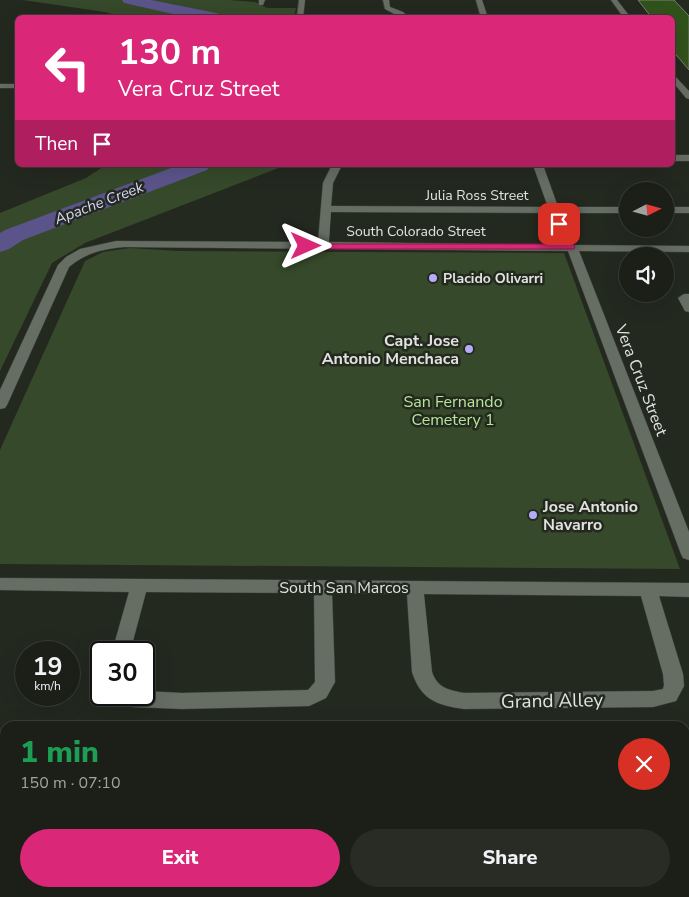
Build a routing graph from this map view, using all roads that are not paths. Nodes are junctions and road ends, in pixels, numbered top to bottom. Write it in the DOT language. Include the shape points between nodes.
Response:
graph roads {
  1 [pos="302,0"];
  2 [pos="386,0"];
  3 [pos="479,0"];
  4 [pos="614,0"];
  5 [pos="300,15"];
  6 [pos="403,15"];
  7 [pos="484,15"];
  8 [pos="626,15"];
  9 [pos="675,78"];
  10 [pos="0,86"];
  11 [pos="15,86"];
  12 [pos="686,88"];
  13 [pos="689,96"];
  14 [pos="675,158"];
  15 [pos="689,158"];
  16 [pos="336,167"];
  17 [pos="539,167"];
  18 [pos="326,209"];
  19 [pos="554,209"];
  20 [pos="619,210"];
  21 [pos="674,210"];
  22 [pos="689,210"];
  23 [pos="323,246"];
  24 [pos="571,247"];
  25 [pos="689,249"];
  26 [pos="689,298"];
  27 [pos="689,308"];
  28 [pos="0,405"];
  29 [pos="689,554"];
  30 [pos="0,584"];
  31 [pos="139,586"];
  32 [pos="323,587"];
  33 [pos="415,588"];
  34 [pos="648,590"];
  35 [pos="689,590"];
  36 [pos="124,641"];
  37 [pos="155,700"];
  1 -- 5 [label="street"];
  2 -- 6 [label="street" via="387,8"];
  3 -- 7 [label="street"];
  4 -- 8 [label="street"];
  9 -- 12 [label="street"];
  10 -- 11 [label="street"];
  12 -- 13 [label="street"];
  14 -- 15 [label="street"];
  16 -- 18 [label="street" via="328,183"];
  17 -- 19 [label="street, Vera Cruz Street"];
  18 -- 19 [label="street, Julia Ross Street"];
  18 -- 23 [label="street"];
  19 -- 20 [label="street, Julia Ross Street"];
  19 -- 24 [label="street, Vera Cruz Street" via="564,238"];
  21 -- 22 [label="street"];
  23 -- 24 [label="street, South Colorado Street"];
  23 -- 28 [label="street, South Colorado Street" via="110,245 84,251 64,265"];
  24 -- 25 [label="street, South Colorado Street"];
  24 -- 29 [label="street, Vera Cruz Street"];
  26 -- 27 [label="street" via="684,298"];
  30 -- 31 [label="street, South San Marcos"];
  31 -- 32 [label="street, South San Marcos"];
  31 -- 36 [label="street"];
  32 -- 33 [label="street, South San Marcos"];
  32 -- 37 [label="street" via="325,682 318,695 309,698"];
  33 -- 34 [label="street, South San Marcos"];
  33 -- 34 [label="street, Grand Alley" via="424,683 436,694 464,701 653,699 669,695 674,686 673,674"];
  34 -- 35 [label="street, South San Marcos"];
}
